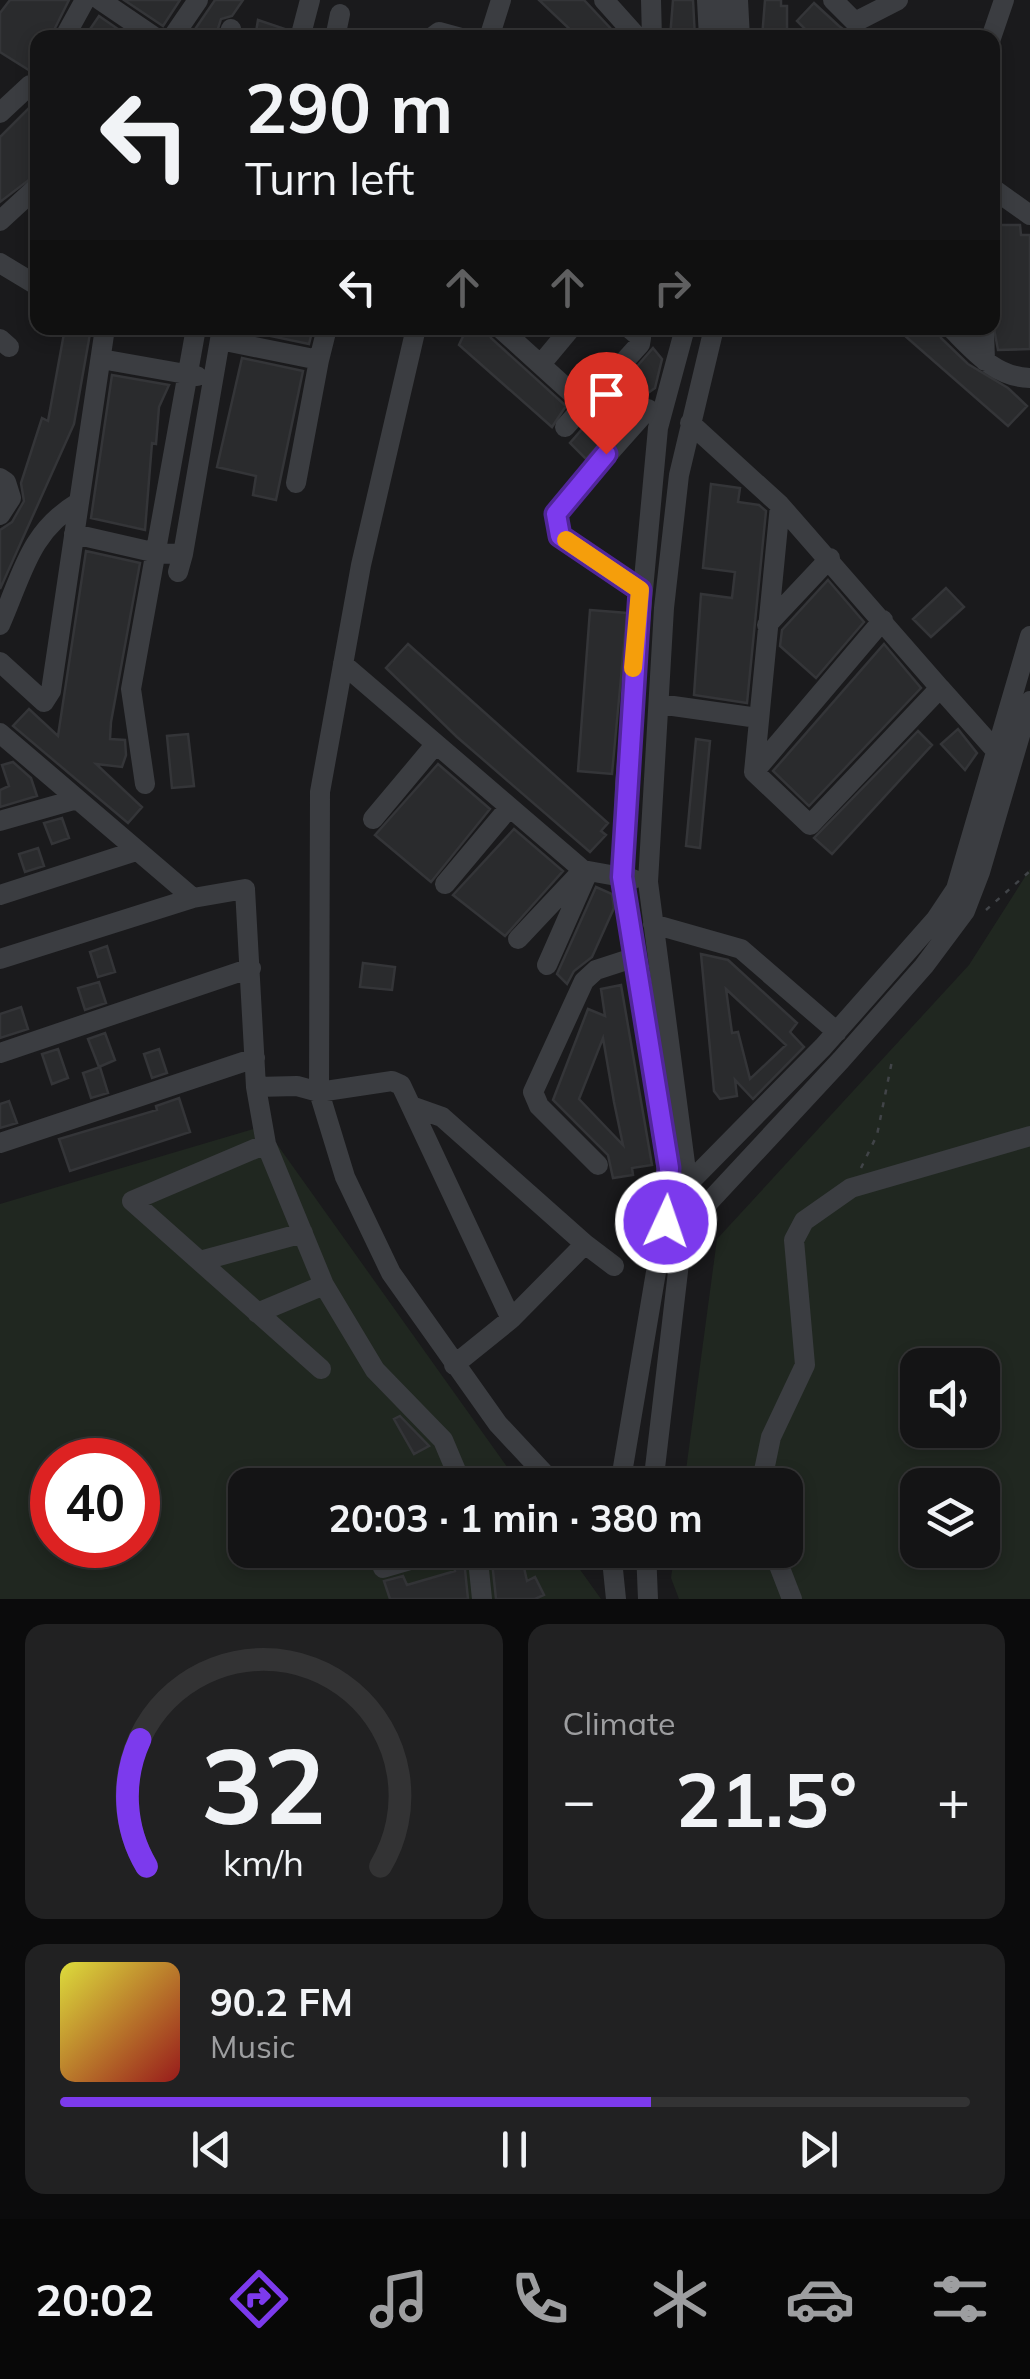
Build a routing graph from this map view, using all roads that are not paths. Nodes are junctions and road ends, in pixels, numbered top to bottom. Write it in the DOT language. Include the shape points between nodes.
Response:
graph roads {
  1 [pos="85,0"];
  2 [pos="100,0"];
  3 [pos="198,0"];
  4 [pos="310,0"];
  5 [pos="501,0"];
  6 [pos="604,0"];
  7 [pos="652,0"];
  8 [pos="707,0"];
  9 [pos="721,0"];
  10 [pos="738,0"];
  11 [pos="833,0"];
  12 [pos="898,0"];
  13 [pos="1004,0"];
  14 [pos="340,14"];
  15 [pos="68,30"];
  16 [pos="144,30"];
  17 [pos="177,30"];
  18 [pos="302,30"];
  19 [pos="337,30"];
  20 [pos="492,30"];
  21 [pos="631,30"];
  22 [pos="652,30"];
  23 [pos="709,30"];
  24 [pos="723,30"];
  25 [pos="740,30"];
  26 [pos="994,30"];
  27 [pos="30,85"];
  28 [pos="0,112"];
  29 [pos="30,193"];
  30 [pos="1000,193"];
  31 [pos="1000,210"];
  32 [pos="1027,212"];
  33 [pos="0,221"];
  34 [pos="0,263"];
  35 [pos="30,281"];
  36 [pos="104,335"];
  37 [pos="195,335"];
  38 [pos="221,335"];
  39 [pos="225,335"];
  40 [pos="325,335"];
  41 [pos="414,335"];
  42 [pos="508,335"];
  43 [pos="566,335"];
  44 [pos="636,335"];
  45 [pos="683,335"];
  46 [pos="712,335"];
  47 [pos="957,335"];
  48 [pos="984,335"];
  49 [pos="101,359"];
  50 [pos="318,360"];
  51 [pos="985,361"];
  52 [pos="541,364"];
  53 [pos="188,374"];
  54 [pos="1030,378"];
  55 [pos="214,379"];
  56 [pos="585,405"];
  57 [pos="648,409"];
  58 [pos="690,423"];
  59 [pos="564,428"];
  60 [pos="0,478"];
  61 [pos="296,483"];
  62 [pos="79,502"];
  63 [pos="780,505"];
  64 [pos="0,515"];
  65 [pos="74,534"];
  66 [pos="157,553"];
  67 [pos="830,558"];
  68 [pos="640,590"];
  69 [pos="883,620"];
  70 [pos="0,625"];
  71 [pos="767,625"];
  72 [pos="1030,636"];
  73 [pos="0,662"];
  74 [pos="343,664"];
  75 [pos="940,688"];
  76 [pos="1030,701"];
  77 [pos="658,704"];
  78 [pos="758,718"];
  79 [pos="3,740"];
  80 [pos="435,745"];
  81 [pos="998,753"];
  82 [pos="754,772"];
  83 [pos="145,784"];
  84 [pos="74,800"];
  85 [pos="508,809"];
  86 [pos="374,819"];
  87 [pos="0,821"];
  88 [pos="136,850"];
  89 [pos="585,871"];
  90 [pos="622,877"];
  91 [pos="648,882"];
  92 [pos="445,884"];
  93 [pos="0,895"];
  94 [pos="193,898"];
  95 [pos="653,924"];
  96 [pos="518,938"];
  97 [pos="636,956"];
  98 [pos="0,959"];
  99 [pos="547,965"];
  100 [pos="251,968"];
  101 [pos="836,1032"];
  102 [pos="0,1053"];
  103 [pos="255,1058"];
  104 [pos="266,1086"];
  105 [pos="319,1092"];
  106 [pos="411,1106"];
  107 [pos="1030,1136"];
  108 [pos="0,1143"];
  109 [pos="266,1144"];
  110 [pos="598,1165"];
  111 [pos="688,1186"];
  112 [pos="669,1200"];
  113 [pos="683,1230"];
  114 [pos="303,1233"];
  115 [pos="585,1244"];
  116 [pos="664,1244"];
  117 [pos="200,1261"];
  118 [pos="614,1266"];
  119 [pos="324,1286"];
  120 [pos="257,1313"];
  121 [pos="511,1319"];
  122 [pos="454,1364"];
  123 [pos="321,1369"];
  124 [pos="455,1468"];
  125 [pos="539,1468"];
  126 [pos="623,1468"];
  127 [pos="655,1468"];
  128 [pos="765,1468"];
  129 [pos="478,1568"];
  130 [pos="613,1568"];
  131 [pos="647,1568"];
  132 [pos="780,1568"];
  133 [pos="482,1599"];
  134 [pos="616,1599"];
  135 [pos="648,1599"];
  136 [pos="792,1599"];
  1 -- 15 [label="street"];
  2 -- 16 [label="street"];
  3 -- 17 [label="street"];
  4 -- 18 [label="street"];
  5 -- 20 [label="street"];
  6 -- 21 [label="street"];
  7 -- 22 [label="street"];
  8 -- 23 [label="street"];
  9 -- 24 [label="street"];
  10 -- 25 [label="street"];
  11 -- 12 [label="street" via="856,22"];
  13 -- 26 [label="street"];
  14 -- 19 [label="street"];
  27 -- 28 [label="street"];
  29 -- 33 [label="street"];
  30 -- 32 [label="street"];
  31 -- 32 [label="street"];
  34 -- 35 [label="street"];
  36 -- 49 [label="street"];
  37 -- 53 [label="street"];
  38 -- 55 [label="street"];
  39 -- 50 [label="street"];
  40 -- 50 [label="street"];
  41 -- 74 [label="street"];
  42 -- 52 [label="street"];
  43 -- 52 [label="street"];
  44 -- 56 [label="street" via="641,341"];
  45 -- 68 [label="street" via="658,428"];
  46 -- 58 [label="street"];
  47 -- 51 [label="street"];
  48 -- 51 [label="street"];
  49 -- 53 [label="street"];
  49 -- 62 [label="street"];
  50 -- 61 [label="street"];
  51 -- 54 [label="street" via="1011,378"];
  52 -- 56 [label="street"];
  53 -- 55 [label="street"];
  53 -- 66 [label="street"];
  55 -- 66 [label="street" via="181,563"];
  56 -- 59 [label="street"];
  57 -- 68 [label="street" via="556,514 560,536"];
  58 -- 63 [label="street"];
  58 -- 77 [label="street" via="668,570"];
  60 -- 64 [label="street" via="11,498"];
  62 -- 65 [label="street"];
  62 -- 70 [label="street" via="40,533"];
  63 -- 67 [label="street"];
  63 -- 71 [label="street"];
  65 -- 66 [label="street"];
  65 -- 73 [label="street" via="44,702"];
  66 -- 83 [label="street" via="131,689"];
  67 -- 69 [label="street"];
  67 -- 71 [label="street"];
  68 -- 90 [label="street"];
  69 -- 75 [label="street"];
  69 -- 82 [label="street"];
  71 -- 78 [label="street"];
  72 -- 81 [label="street"];
  74 -- 80 [label="street"];
  74 -- 105 [label="street" via="320,792"];
  75 -- 81 [label="street"];
  75 -- 82 [label="street" via="810,825"];
  76 -- 113 [label="street" via="965,911 865,1034"];
  77 -- 78 [label="street"];
  77 -- 91 [label="street"];
  78 -- 82 [label="street"];
  79 -- 84 [label="street"];
  80 -- 85 [label="street"];
  80 -- 86 [label="street"];
  81 -- 101 [label="street" via="956,889"];
  84 -- 87 [label="street"];
  84 -- 88 [label="street"];
  85 -- 89 [label="street"];
  85 -- 92 [label="street"];
  88 -- 93 [label="street"];
  88 -- 94 [label="street"];
  89 -- 90 [label="street"];
  89 -- 96 [label="street"];
  89 -- 99 [label="street"];
  90 -- 91 [label="street"];
  90 -- 97 [label="street"];
  91 -- 95 [label="street"];
  94 -- 98 [label="street"];
  94 -- 100 [label="street" via="245,889"];
  95 -- 101 [label="street" via="741,949"];
  95 -- 111 [label="street"];
  97 -- 110 [label="street" via="584,981 533,1092"];
  97 -- 112 [label="street"];
  100 -- 102 [label="street"];
  100 -- 103 [label="street"];
  101 -- 111 [label="street"];
  103 -- 104 [label="street"];
  103 -- 108 [label="street"];
  104 -- 105 [label="street"];
  104 -- 109 [label="street"];
  105 -- 106 [label="street" via="392,1081"];
  105 -- 122 [label="street" via="344,1177 391,1273"];
  106 -- 115 [label="street" via="442,1118"];
  106 -- 121 [label="street"];
  107 -- 128 [label="street" via="851,1188 804,1220 797,1232 805,1364 771,1437"];
  109 -- 114 [label="street"];
  109 -- 117 [label="street" via="132,1201"];
  111 -- 112 [label="street"];
  111 -- 113 [label="street"];
  112 -- 116 [label="street"];
  113 -- 116 [label="street"];
  113 -- 127 [label="street"];
  114 -- 117 [label="street"];
  114 -- 119 [label="street"];
  115 -- 118 [label="street"];
  115 -- 121 [label="street"];
  116 -- 126 [label="street"];
  117 -- 120 [label="street"];
  119 -- 120 [label="street"];
  119 -- 124 [label="street" via="375,1370 443,1440"];
  120 -- 123 [label="street"];
  121 -- 122 [label="street"];
  122 -- 125 [label="street"];
  129 -- 133 [label="street"];
  130 -- 134 [label="street"];
  131 -- 135 [label="street"];
  132 -- 136 [label="street"];
}
